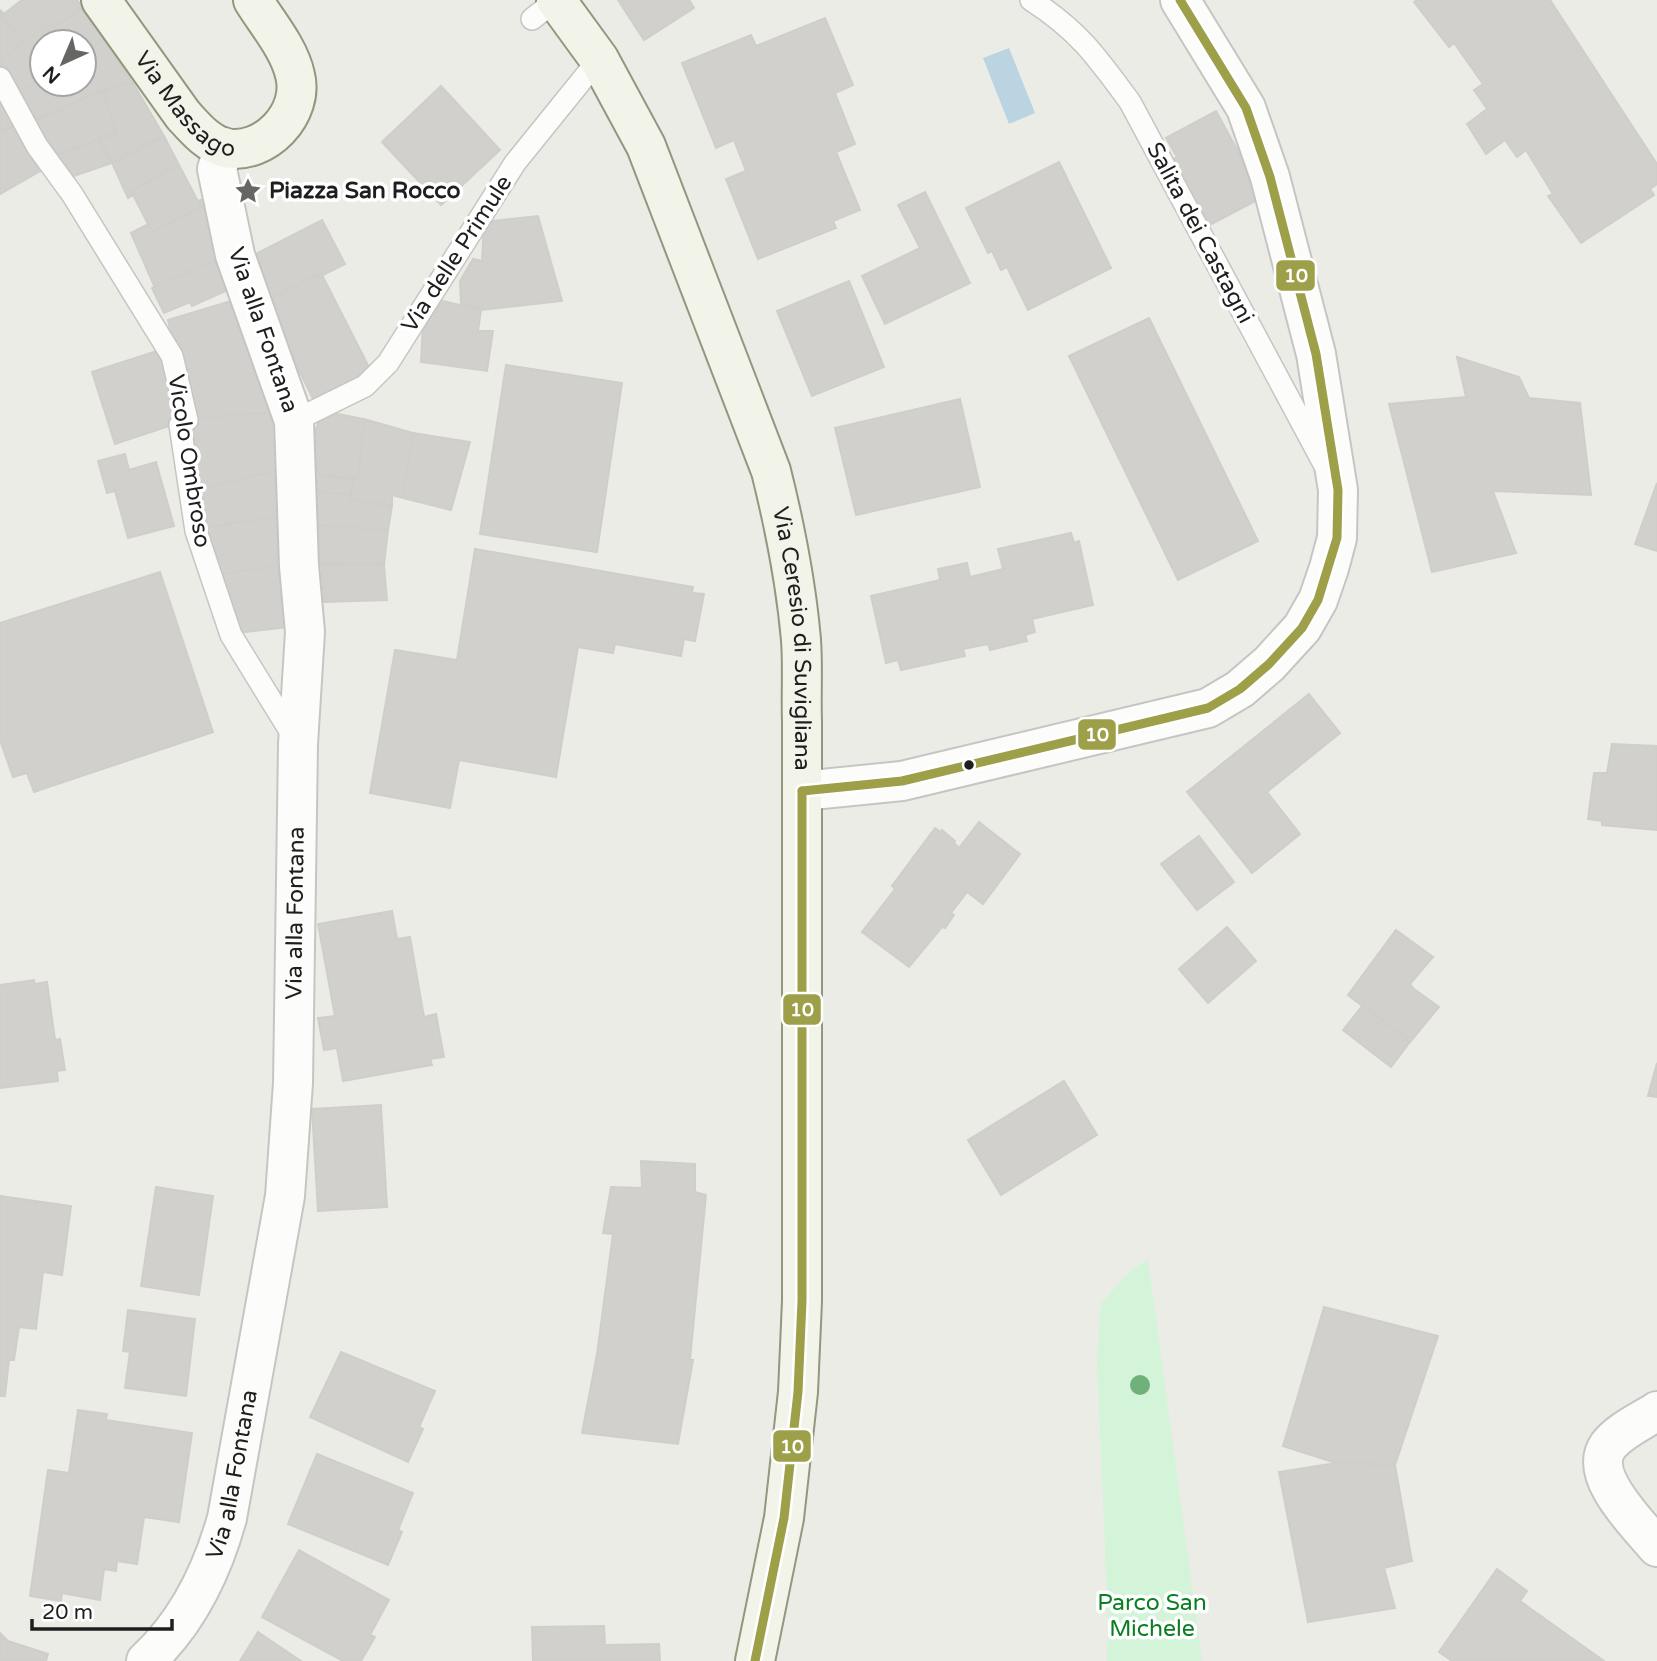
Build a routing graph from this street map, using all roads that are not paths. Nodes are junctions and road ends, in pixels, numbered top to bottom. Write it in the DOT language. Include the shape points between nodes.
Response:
graph roads {
  1 [pos="101,0"];
  2 [pos="253,0"];
  3 [pos="1031,0"];
  4 [pos="1180,0"];
  5 [pos="548,6"];
  6 [pos="599,60"];
  7 [pos="0,78"];
  8 [pos="224,147"];
  9 [pos="294,421"];
  10 [pos="1338,491"];
  11 [pos="298,744"];
  12 [pos="802,791"];
  13 [pos="1657,1411"];
  14 [pos="1657,1547"];
  15 [pos="146,1661"];
  16 [pos="755,1661"];
  1 -- 8 [label="main road, Via Massago" via="183,115 206,139"];
  2 -- 8 [label="main road, Via Massago" via="291,63 296,76 295,102 269,137 246,148"];
  3 -- 10 [label="lane, Salita dei Castagni" via="1073,30 1130,102"];
  4 -- 10 [label="street" via="1246,108 1270,177 1316,354"];
  5 -- 6 [label="main road, Via Ceresio di Suvigliana"];
  6 -- 9 [label="lane, Via delle Primule" via="515,163 388,363 365,386"];
  6 -- 12 [label="main road, Via Ceresio di Suvigliana" via="646,146 771,471 788,547 801,643"];
  7 -- 11 [label="lane, Vicolo Ombroso" via="37,146 172,356 187,420 180,425 196,531 231,635"];
  8 -- 9 [label="street, Via alla Fontana" via="218,169 235,255"];
  9 -- 11 [label="street, Via alla Fontana" via="305,632"];
  10 -- 12 [label="street" via="1332,558 1318,600 1302,628 1240,689 1208,708 902,781"];
  11 -- 15 [label="street, Via alla Fontana" via="293,1083 285,1196 217,1556 186,1614"];
  12 -- 16 [label="main road, Via Ceresio di Suvigliana" via="798,1392 784,1518"];
  13 -- 14 [label="street" via="1608,1445 1602,1468 1618,1499"];
}
